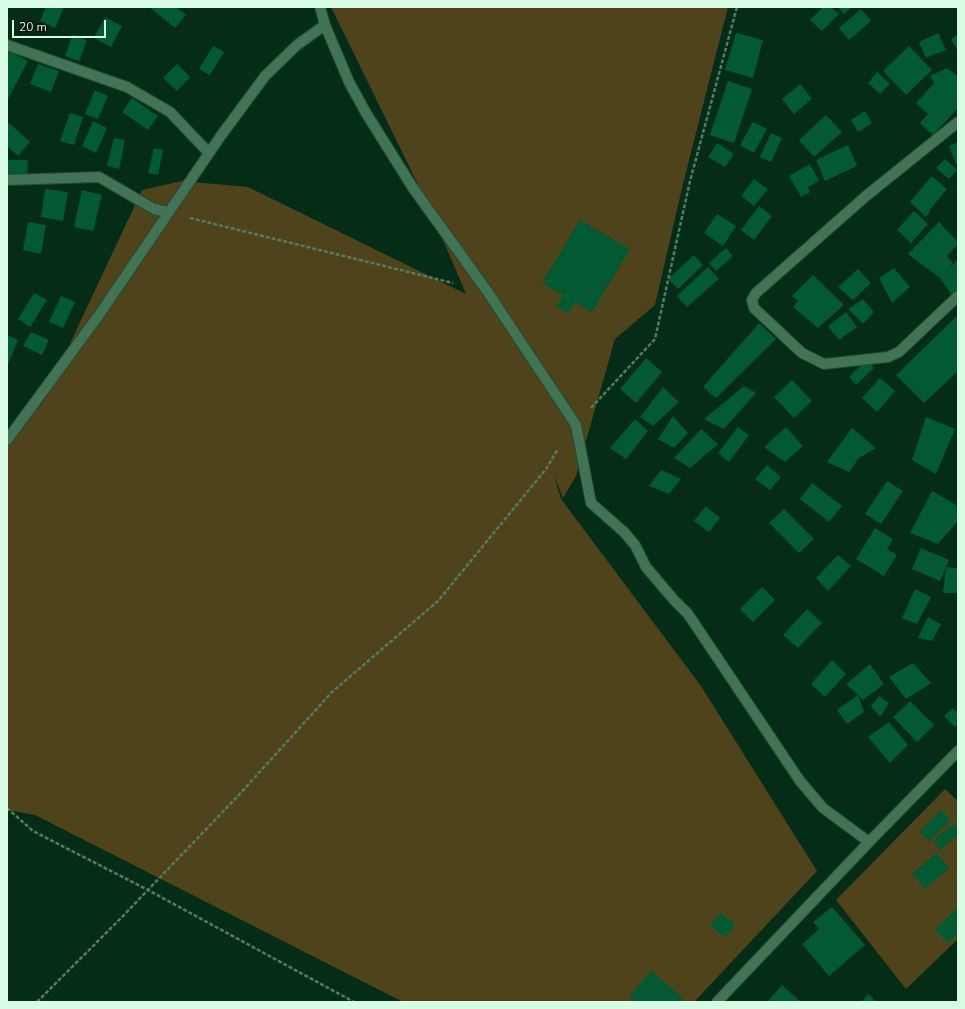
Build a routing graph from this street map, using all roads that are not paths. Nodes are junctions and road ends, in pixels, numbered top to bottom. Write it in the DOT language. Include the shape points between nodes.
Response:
graph roads {
  1 [pos="320,7"];
  2 [pos="325,25"];
  3 [pos="7,45"];
  4 [pos="958,122"];
  5 [pos="209,153"];
  6 [pos="7,180"];
  7 [pos="168,212"];
  8 [pos="958,296"];
  9 [pos="7,440"];
  10 [pos="958,751"];
  11 [pos="869,842"];
  12 [pos="717,1002"];
  1 -- 2 [label="street"];
  2 -- 5 [label="street" via="297,45 265,76"];
  2 -- 11 [label="street" via="366,113 413,188 487,291 576,425 591,503 624,532 635,545 646,567 688,614 800,781 823,808"];
  3 -- 5 [label="street" via="127,87 170,112"];
  4 -- 8 [label="street" via="866,196 756,293 752,300 754,308 802,353 824,364 883,358 899,352"];
  5 -- 7 [label="street"];
  6 -- 7 [label="street" via="99,177 154,209"];
  7 -- 9 [label="street" via="99,315"];
  10 -- 11 [label="street"];
  11 -- 12 [label="street"];
}
